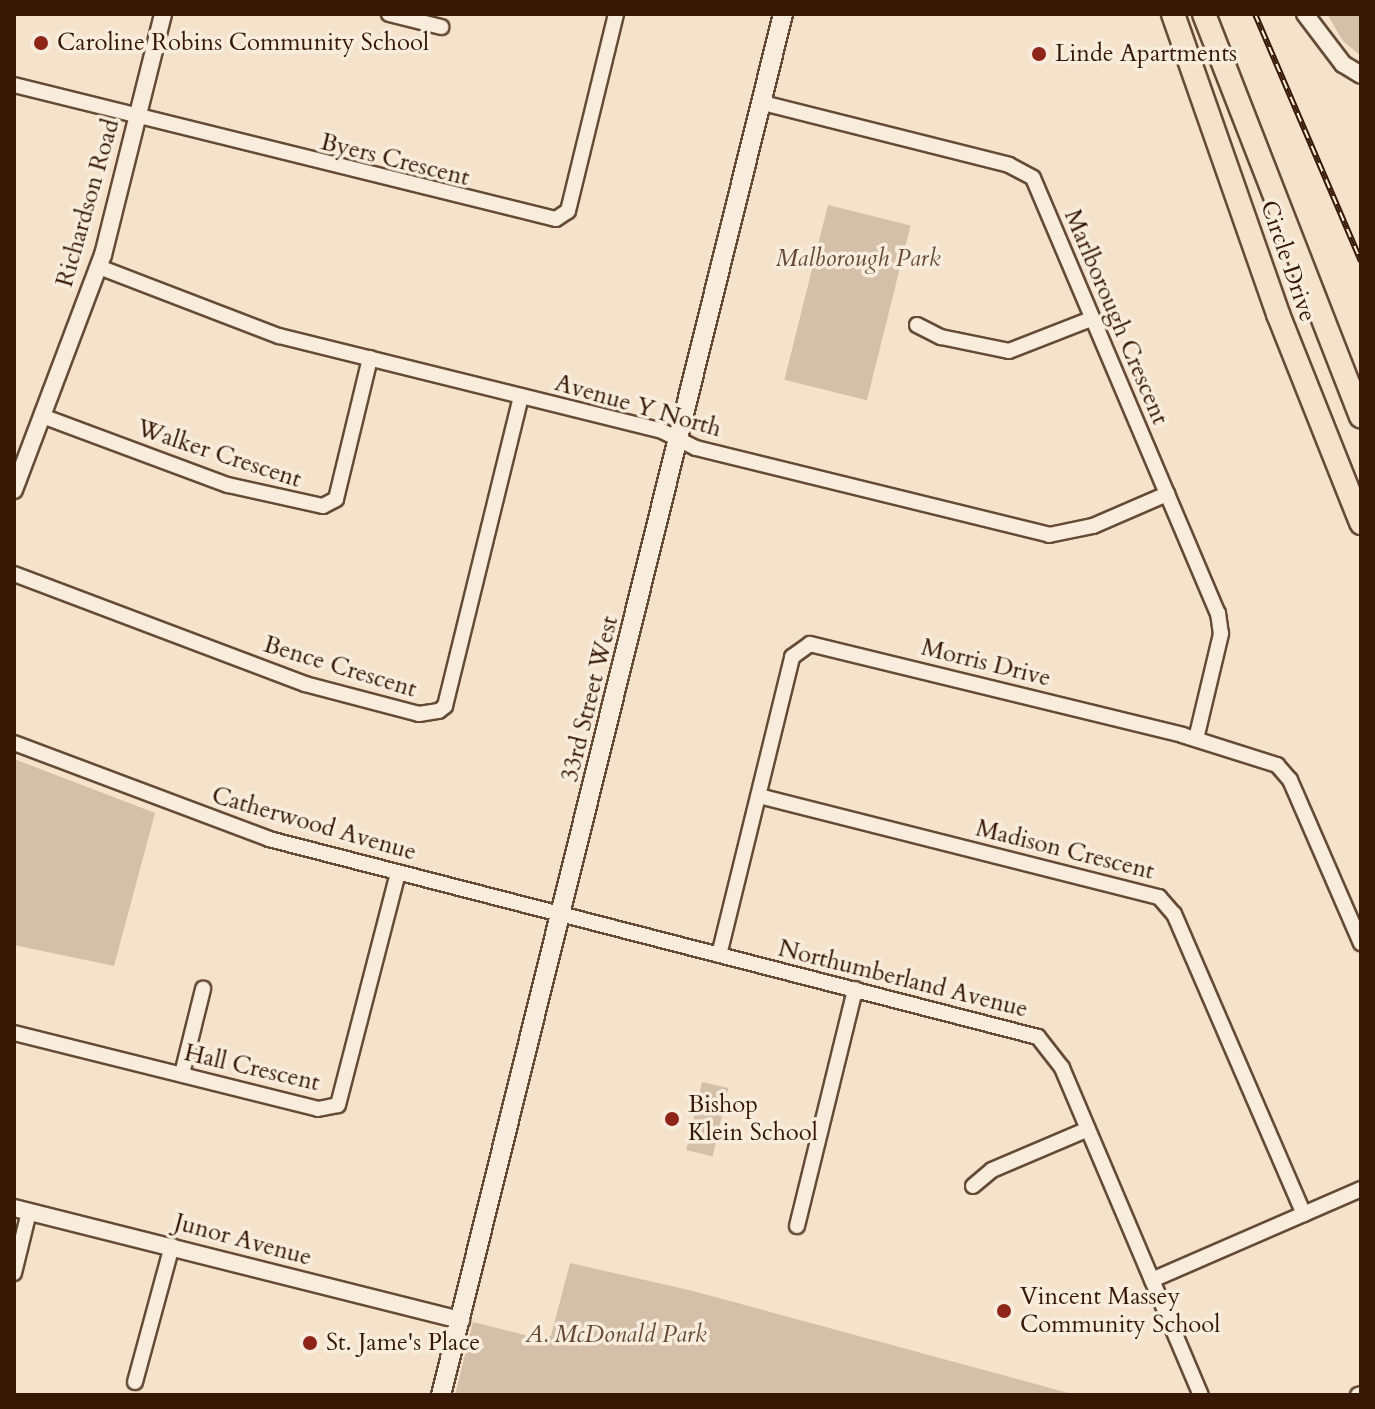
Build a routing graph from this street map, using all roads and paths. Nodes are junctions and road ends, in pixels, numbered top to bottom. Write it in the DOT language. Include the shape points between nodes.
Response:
graph roads {
  1 [pos="163,14"];
  2 [pos="389,14"];
  3 [pos="616,14"];
  4 [pos="783,14"];
  5 [pos="1171,14"];
  6 [pos="1204,14"];
  7 [pos="1217,14"];
  8 [pos="1305,14"];
  9 [pos="441,27"];
  10 [pos="1361,75"];
  11 [pos="14,85"];
  12 [pos="763,103"];
  13 [pos="137,117"];
  14 [pos="1297,247"];
  15 [pos="99,267"];
  16 [pos="1091,319"];
  17 [pos="917,325"];
  18 [pos="370,358"];
  19 [pos="521,396"];
  20 [pos="42,416"];
  21 [pos="1361,416"];
  22 [pos="679,440"];
  23 [pos="14,490"];
  24 [pos="1167,494"];
  25 [pos="1361,523"];
  26 [pos="14,574"];
  27 [pos="1196,739"];
  28 [pos="14,743"];
  29 [pos="759,796"];
  30 [pos="398,873"];
  31 [pos="561,914"];
  32 [pos="1361,943"];
  33 [pos="719,955"];
  34 [pos="203,989"];
  35 [pos="855,989"];
  36 [pos="14,1033"];
  37 [pos="182,1074"];
  38 [pos="1088,1129"];
  39 [pos="973,1186"];
  40 [pos="1361,1189"];
  41 [pos="22,1210"];
  42 [pos="1304,1214"];
  43 [pos="797,1226"];
  44 [pos="172,1246"];
  45 [pos="14,1273"];
  46 [pos="1152,1280"];
  47 [pos="461,1320"];
  48 [pos="135,1382"];
  49 [pos="441,1395"];
  50 [pos="1201,1395"];
  1 -- 13 [label="street, Richardson Road"];
  2 -- 9 [label="street"];
  3 -- 13 [label="street, Byers Crescent" via="568,211 556,219"];
  4 -- 12 [label="main road, 33rd Street West"];
  5 -- 25 [label="highway, Circle Drive" via="1184,38 1278,314"];
  6 -- 14 [label="highway, Circle Drive"];
  7 -- 14 [label="highway"];
  8 -- 10 [label="street" via="1343,64"];
  11 -- 13 [label="street, Byers Crescent"];
  12 -- 16 [label="street, Marlborough Crescent" via="1009,165 1033,178"];
  12 -- 22 [label="main road, 33rd Street West"];
  13 -- 15 [label="street, Richardson Road"];
  14 -- 21 [label="highway, Circle Drive"];
  15 -- 18 [label="street, Avenue Y North" via="266,332"];
  15 -- 20 [label="street, Richardson Road"];
  16 -- 17 [label="street" via="1009,351 941,337"];
  16 -- 24 [label="street, Marlborough Crescent"];
  18 -- 19 [label="street, Avenue Y North"];
  18 -- 20 [label="street, Walker Crescent" via="336,499 323,506 228,485"];
  19 -- 22 [label="street, Avenue Y North" via="660,430"];
  19 -- 26 [label="street, Bence Crescent" via="445,706 433,713 419,714 305,684"];
  20 -- 23 [label="street, Richardson Road"];
  22 -- 24 [label="street, Avenue Y North" via="1049,535 1093,526"];
  22 -- 31 [label="main road, 33rd Street West"];
  24 -- 27 [label="street, Marlborough Crescent" via="1214,601 1221,634"];
  27 -- 29 [label="street, Morris Drive" via="810,644 792,657"];
  27 -- 32 [label="street, Morris Drive" via="1259,756 1290,780"];
  28 -- 30 [label="street, Catherwood Avenue" via="255,834"];
  29 -- 33 [label="street, Morris Drive"];
  29 -- 42 [label="street, Madison Crescent" via="1159,897 1174,914"];
  30 -- 31 [label="street, Catherwood Avenue"];
  30 -- 37 [label="street, Hall Crescent" via="344,1099 338,1105 318,1109"];
  31 -- 33 [label="street, Northumberland Avenue"];
  31 -- 47 [label="main road, 33rd Street West"];
  33 -- 35 [label="street, Northumberland Avenue"];
  34 -- 37 [label="street"];
  35 -- 38 [label="street, Northumberland Avenue" via="1038,1037 1056,1057"];
  35 -- 43 [label="street"];
  36 -- 37 [label="street, Hall Crescent"];
  38 -- 39 [label="street" via="992,1170"];
  38 -- 46 [label="street, Northumberland Avenue"];
  40 -- 42 [label="street"];
  41 -- 44 [label="street, Junor Avenue"];
  41 -- 45 [label="street"];
  42 -- 46 [label="street"];
  44 -- 47 [label="street, Junor Avenue"];
  44 -- 48 [label="street"];
  46 -- 50 [label="street, Northumberland Avenue"];
  47 -- 49 [label="main road, 33rd Street West"];
}
